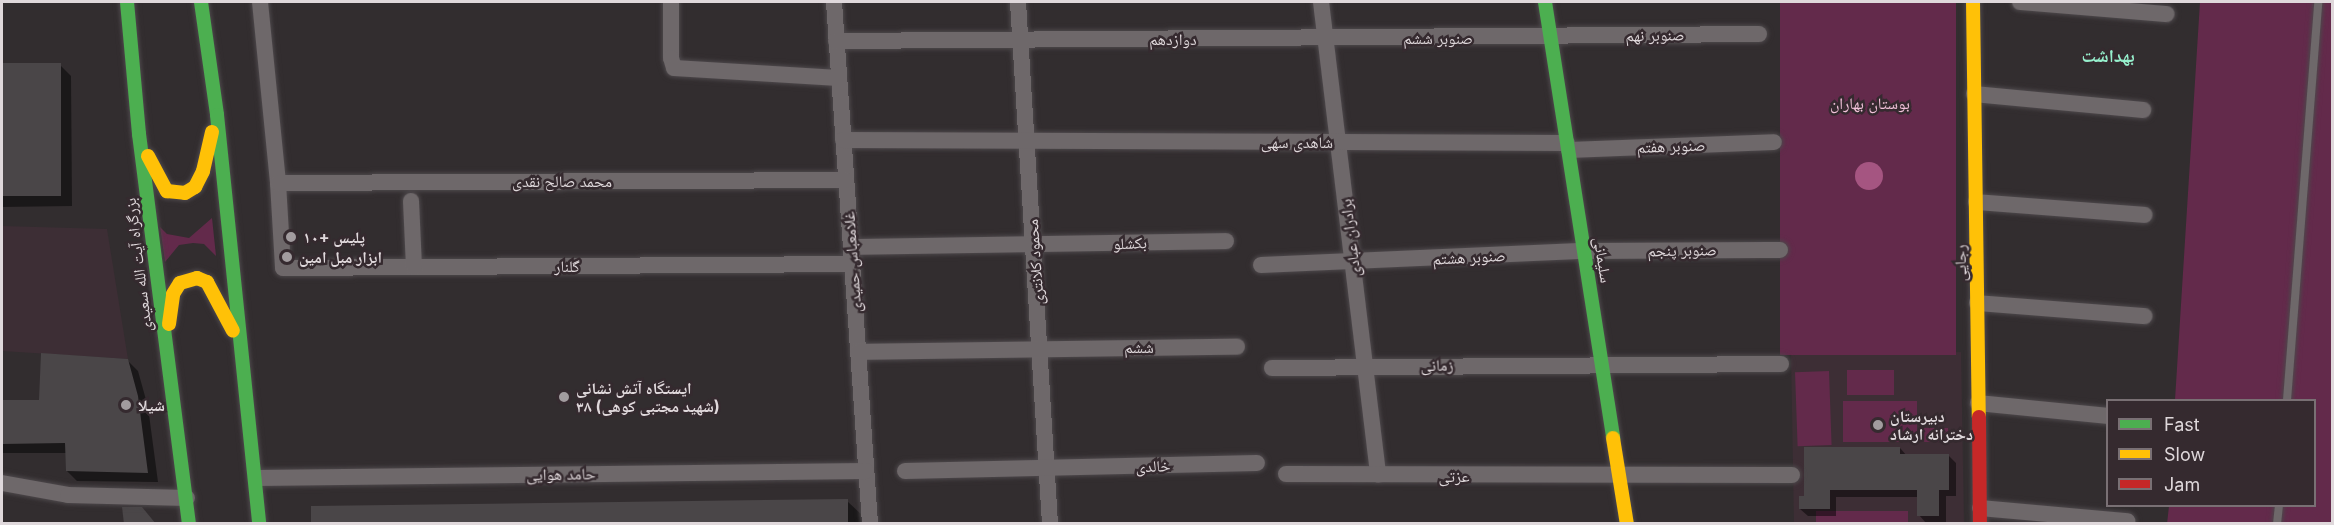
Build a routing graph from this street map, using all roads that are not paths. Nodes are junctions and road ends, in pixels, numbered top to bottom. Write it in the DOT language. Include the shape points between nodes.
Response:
graph roads {
  1 [pos="127,2"];
  2 [pos="201,2"];
  3 [pos="260,2"];
  4 [pos="671,2"];
  5 [pos="834,2"];
  6 [pos="1018,2"];
  7 [pos="1321,2"];
  8 [pos="1545,2"];
  9 [pos="1973,2"];
  10 [pos="2020,2"];
  11 [pos="2318,2"];
  12 [pos="2167,14"];
  13 [pos="1759,34"];
  14 [pos="1550,37"];
  15 [pos="1326,38"];
  16 [pos="1020,40"];
  17 [pos="836,41"];
  18 [pos="839,78"];
  19 [pos="1974,94"];
  20 [pos="2143,110"];
  21 [pos="217,115"];
  22 [pos="139,134"];
  23 [pos="843,141"];
  24 [pos="1027,141"];
  25 [pos="1339,142"];
  26 [pos="1774,142"];
  27 [pos="1568,146"];
  28 [pos="846,180"];
  29 [pos="278,183"];
  30 [pos="411,201"];
  31 [pos="1976,202"];
  32 [pos="2145,215"];
  33 [pos="1226,241"];
  34 [pos="1034,246"];
  35 [pos="1780,250"];
  36 [pos="1585,251"];
  37 [pos="851,256"];
  38 [pos="1353,262"];
  39 [pos="1261,265"];
  40 [pos="414,267"];
  41 [pos="1977,303"];
  42 [pos="2145,316"];
  43 [pos="1041,347"];
  44 [pos="1237,347"];
  45 [pos="166,352"];
  46 [pos="858,352"];
  47 [pos="243,355"];
  48 [pos="1603,363"];
  49 [pos="1781,364"];
  50 [pos="1367,366"];
  51 [pos="1272,368"];
  52 [pos="2287,399"];
  53 [pos="1978,403"];
  54 [pos="2106,416"];
  55 [pos="1257,463"];
  56 [pos="1049,470"];
  57 [pos="866,471"];
  58 [pos="905,471"];
  59 [pos="1286,474"];
  60 [pos="1378,475"];
  61 [pos="1792,475"];
  62 [pos="1621,477"];
  63 [pos="256,478"];
  64 [pos="2,483"];
  65 [pos="187,498"];
  66 [pos="2279,507"];
  67 [pos="1980,516"];
  68 [pos="2127,521"];
  69 [pos="189,524"];
  70 [pos="259,524"];
  71 [pos="870,524"];
  72 [pos="1050,524"];
  73 [pos="1627,524"];
  74 [pos="2277,524"];
  1 -- 22 [label="main road, بزرگراه آیت الله سعیدی"];
  2 -- 21 [label="main road"];
  3 -- 29 [label="street"];
  4 -- 18 [label="street" via="674,68"];
  5 -- 17 [label="street, غلامعباس حمیدی"];
  6 -- 16 [label="street, محمود کلانتری"];
  7 -- 15 [label="street, برادران عبادی"];
  8 -- 14 [label="main road, سلیمانی"];
  9 -- 19 [label="main road, رجایی"];
  10 -- 12 [label="street"];
  11 -- 52 [label="lane"];
  13 -- 14 [label="street, صنوبر نهم"];
  14 -- 15 [label="street, صنوبر ششم"];
  14 -- 27 [label="main road, سلیمانی"];
  15 -- 16 [label="street, دوازدهم"];
  15 -- 25 [label="street, برادران عبادی"];
  16 -- 17 [label="street, دوازدهم"];
  16 -- 24 [label="street, محمود کلانتری"];
  17 -- 18 [label="street, غلامعباس حمیدی"];
  18 -- 23 [label="street, غلامعباس حمیدی"];
  19 -- 20 [label="street"];
  19 -- 31 [label="main road, رجایی"];
  21 -- 22 [label="main road" via="203,171 195,187 185,193 167,191 160,183"];
  21 -- 47 [label="main road"];
  22 -- 45 [label="main road, بزرگراه آیت الله سعیدی"];
  23 -- 24 [label="street, شاهدی سهی"];
  23 -- 28 [label="street, غلامعباس حمیدی"];
  24 -- 25 [label="street, شاهدی سهی"];
  24 -- 34 [label="street, محمود کلانتری"];
  25 -- 27 [label="street, شاهدی سهی"];
  25 -- 38 [label="street, برادران عبادی"];
  26 -- 27 [label="street, صنوبر هفتم"];
  27 -- 36 [label="main road, سلیمانی"];
  28 -- 29 [label="street, محمد صالح نقدی"];
  28 -- 37 [label="street, غلامعباس حمیدی"];
  29 -- 40 [label="street, گلنار" via="283,268"];
  30 -- 40 [label="street"];
  31 -- 32 [label="street"];
  31 -- 41 [label="main road, رجایی"];
  33 -- 34 [label="street, بکشلو"];
  34 -- 37 [label="street, بکشلو"];
  34 -- 43 [label="street, محمود کلانتری"];
  35 -- 36 [label="street, صنوبر پنجم"];
  36 -- 38 [label="street, صنوبر هشتم"];
  36 -- 48 [label="main road, سلیمانی"];
  37 -- 40 [label="street, گلنار"];
  37 -- 46 [label="street, غلامعباس حمیدی"];
  38 -- 39 [label="street, صنوبر هشتم"];
  38 -- 50 [label="street, برادران عبادی"];
  41 -- 42 [label="street"];
  41 -- 53 [label="main road, رجایی"];
  43 -- 44 [label="street, ششم"];
  43 -- 46 [label="street, ششم"];
  43 -- 56 [label="street, محمود کلانتری"];
  45 -- 47 [label="main road" via="173,294 180,283 197,278 207,282 217,296"];
  45 -- 65 [label="main road, بزرگراه آیت الله سعیدی"];
  46 -- 57 [label="street, غلامعباس حمیدی"];
  47 -- 63 [label="main road"];
  48 -- 49 [label="street, زمانی"];
  48 -- 50 [label="street, زمانی"];
  48 -- 62 [label="main road, سلیمانی"];
  50 -- 51 [label="street, زمانی"];
  50 -- 60 [label="street, برادران عبادی"];
  53 -- 54 [label="street"];
  53 -- 67 [label="main road, رجایی"];
  55 -- 56 [label="street, خالدی"];
  56 -- 58 [label="street, خالدی"];
  56 -- 72 [label="street, محمود کلانتری"];
  57 -- 63 [label="street, حامد هوایی"];
  57 -- 71 [label="street, غلامعباس حمیدی"];
  59 -- 60 [label="street, عزتی"];
  60 -- 62 [label="street, عزتی"];
  61 -- 62 [label="street, عزتی"];
  62 -- 73 [label="main road, سلیمانی"];
  63 -- 70 [label="main road"];
  64 -- 65 [label="street" via="68,495"];
  65 -- 69 [label="main road, بزرگراه آیت الله سعیدی"];
  66 -- 74 [label="lane"];
  67 -- 68 [label="street"];
}
